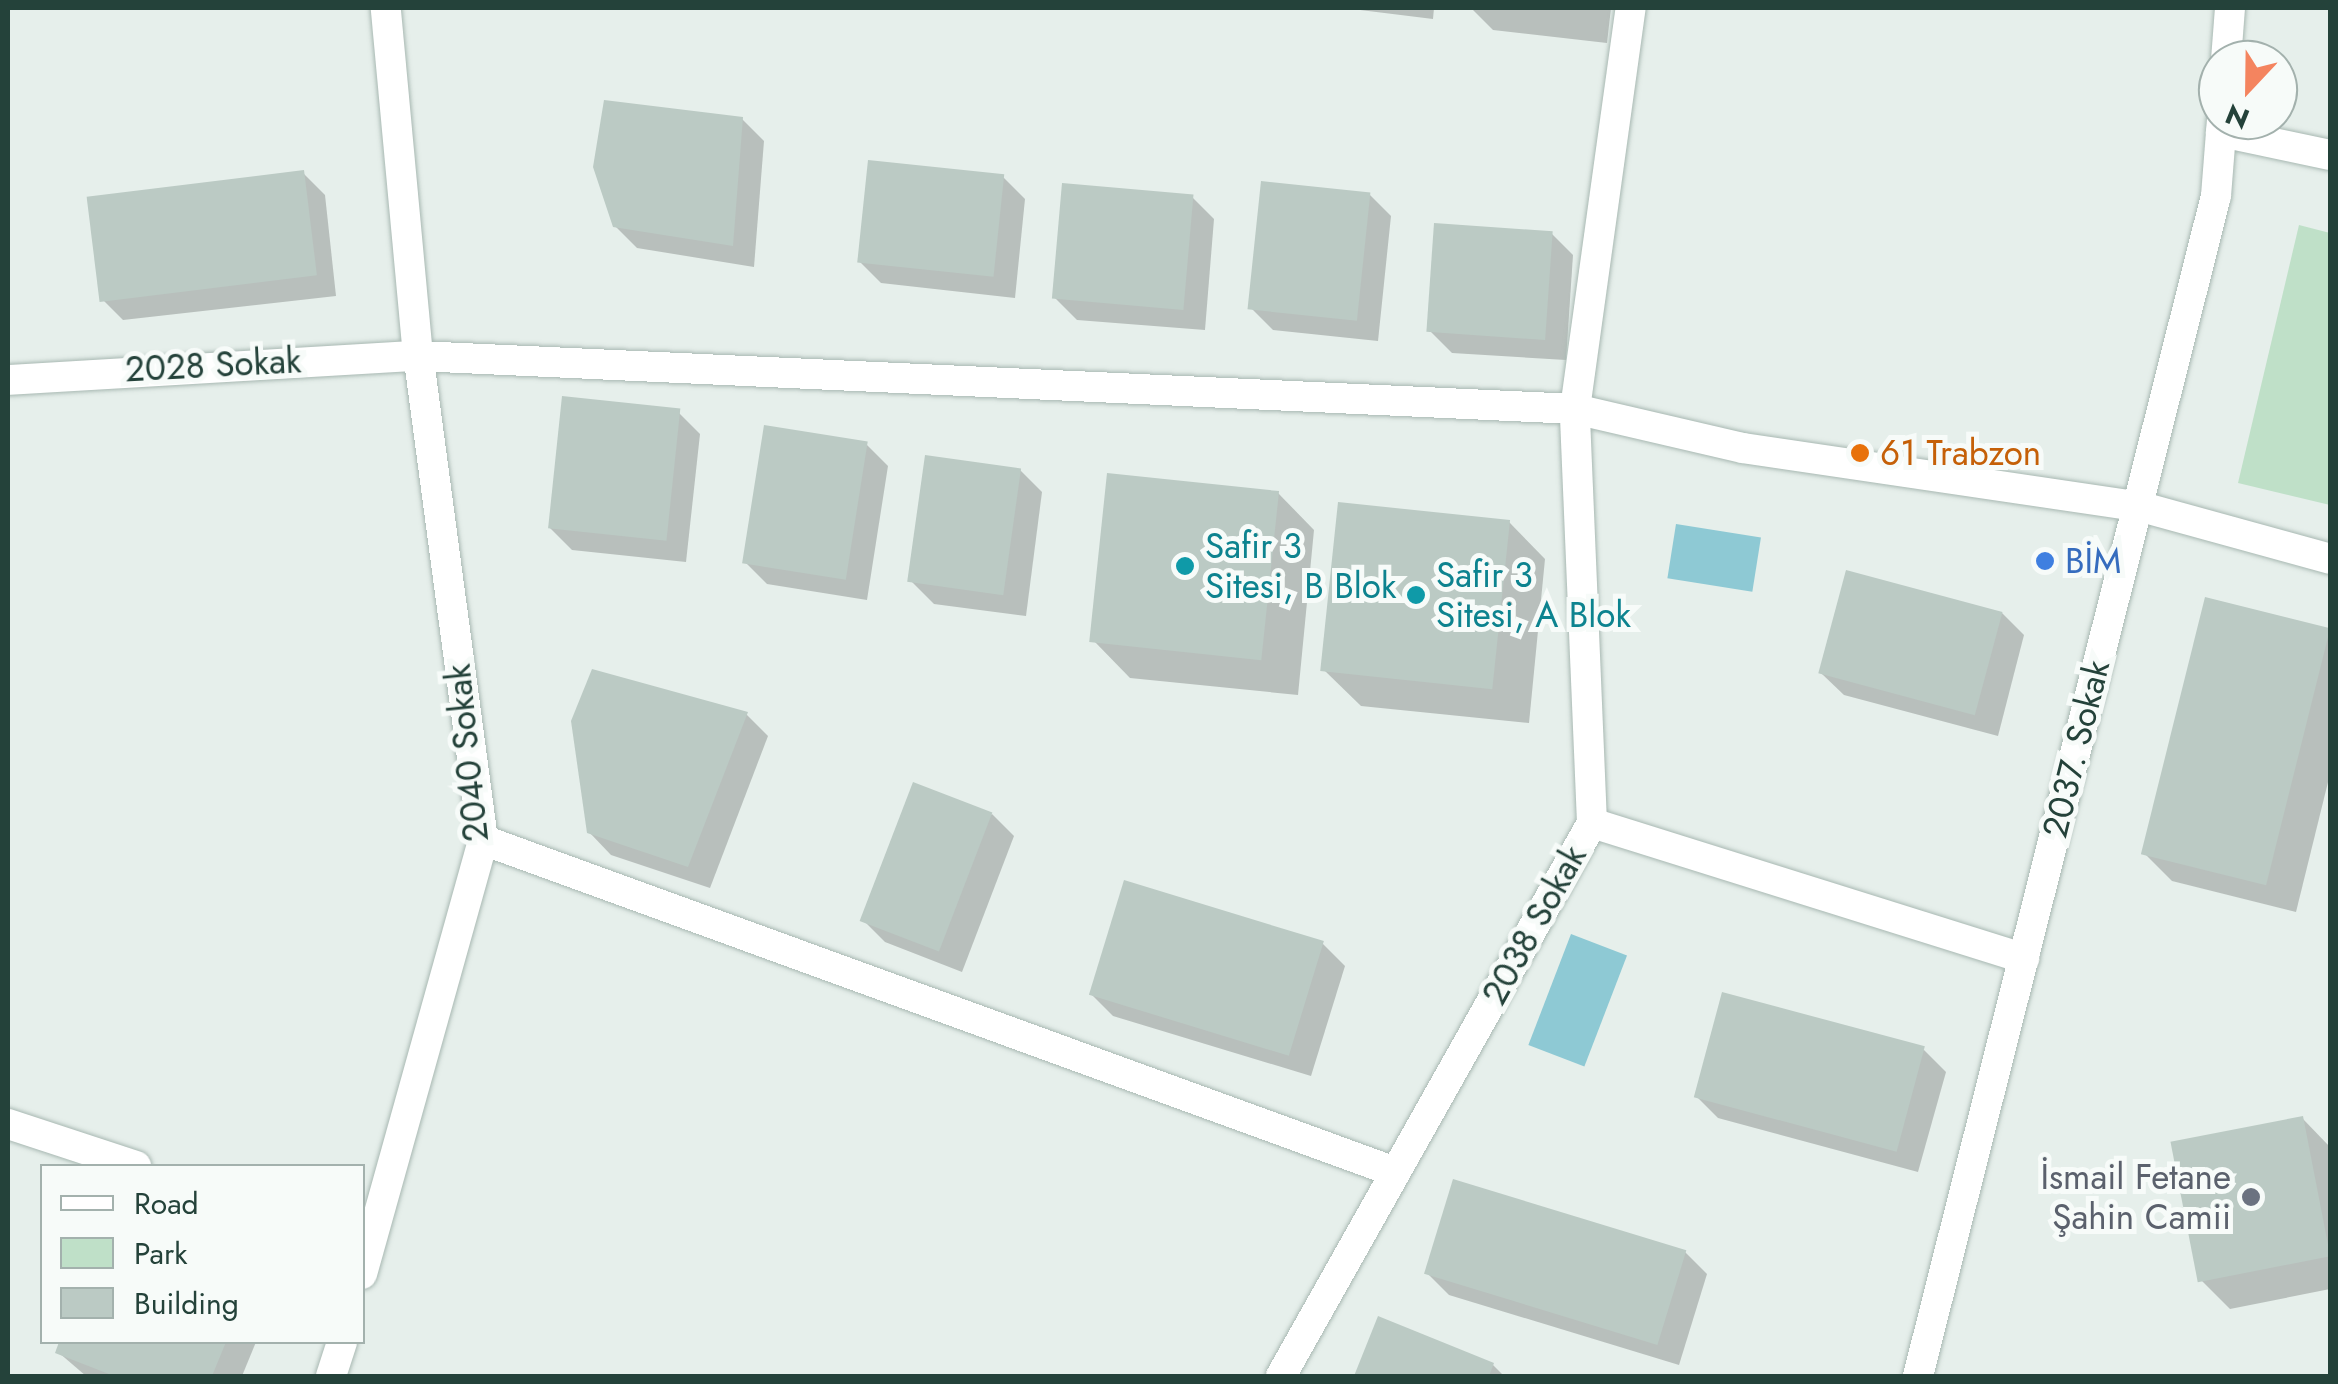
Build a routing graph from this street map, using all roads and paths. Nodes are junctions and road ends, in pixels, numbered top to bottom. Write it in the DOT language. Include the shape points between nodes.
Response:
graph roads {
  1 [pos="386,8"];
  2 [pos="1631,8"];
  3 [pos="2230,8"];
  4 [pos="2228,40"];
  5 [pos="2220,140"];
  6 [pos="2274,140"];
  7 [pos="2330,155"];
  8 [pos="418,356"];
  9 [pos="8,380"];
  10 [pos="1575,409"];
  11 [pos="2138,506"];
  12 [pos="2330,559"];
  13 [pos="1592,824"];
  14 [pos="483,840"];
  15 [pos="2024,958"];
  16 [pos="8,1124"];
  17 [pos="130,1164"];
  18 [pos="1395,1172"];
  19 [pos="366,1253"];
  20 [pos="341,1344"];
  21 [pos="331,1376"];
  22 [pos="1280,1376"];
  23 [pos="1921,1376"];
  1 -- 8 [label="street, 2040 Sokak"];
  2 -- 10 [label="street, 2038 Sokak"];
  3 -- 4 [label="street"];
  5 -- 11 [label="street, 2037. Sokak" via="2216,196"];
  6 -- 7 [label="street"];
  8 -- 9 [label="street, 2028 Sokak"];
  8 -- 10 [label="street" via="554,356"];
  8 -- 14 [label="street, 2040 Sokak"];
  10 -- 11 [label="street" via="1743,448"];
  10 -- 13 [label="street, 2038 Sokak"];
  11 -- 12 [label="street"];
  11 -- 15 [label="street, 2037. Sokak"];
  13 -- 15 [label="street"];
  13 -- 18 [label="street, 2038 Sokak"];
  14 -- 18 [label="street"];
  14 -- 19 [label="street, 2040 Sokak"];
  15 -- 23 [label="street, 2037. Sokak"];
  16 -- 17 [label="street"];
  18 -- 22 [label="street, 2038 Sokak"];
  20 -- 21 [label="street"];
}
